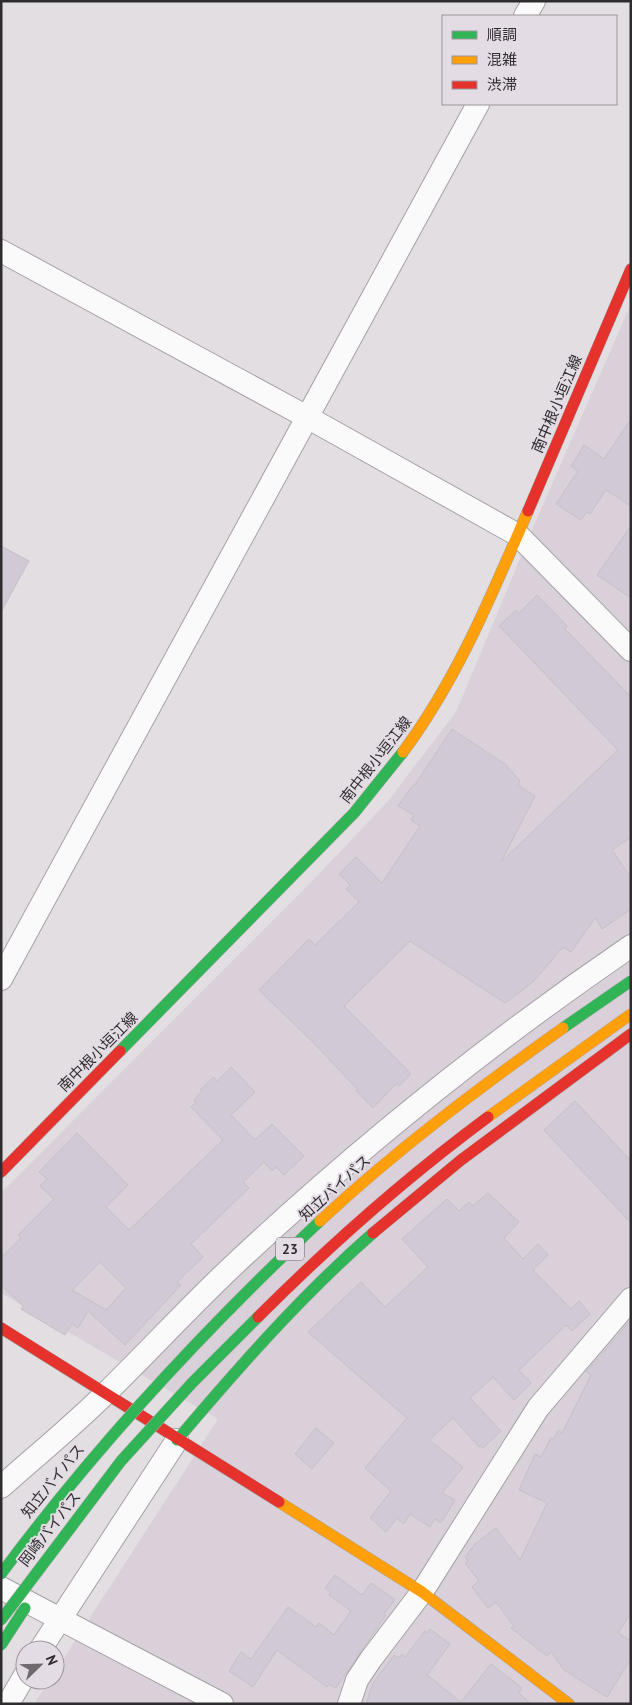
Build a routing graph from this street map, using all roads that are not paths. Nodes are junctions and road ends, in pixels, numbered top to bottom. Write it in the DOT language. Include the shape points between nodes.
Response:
graph roads {
  1 [pos="534,1"];
  2 [pos="526,15"];
  3 [pos="477,105"];
  4 [pos="1,251"];
  5 [pos="631,269"];
  6 [pos="307,417"];
  7 [pos="518,535"];
  8 [pos="631,650"];
  9 [pos="631,946"];
  10 [pos="1,979"];
  11 [pos="631,981"];
  12 [pos="631,1014"];
  13 [pos="631,1034"];
  14 [pos="1,1172"];
  15 [pos="631,1299"];
  16 [pos="1,1328"];
  17 [pos="159,1380"];
  18 [pos="106,1394"];
  19 [pos="101,1431"];
  20 [pos="177,1440"];
  21 [pos="125,1457"];
  22 [pos="1,1487"];
  23 [pos="1,1574"];
  24 [pos="1,1588"];
  25 [pos="422,1592"];
  26 [pos="59,1619"];
  27 [pos="1,1620"];
  28 [pos="46,1640"];
  29 [pos="1,1645"];
  30 [pos="16,1690"];
  31 [pos="8,1704"];
  32 [pos="222,1704"];
  33 [pos="349,1704"];
  34 [pos="569,1704"];
  1 -- 2 [label="street"];
  3 -- 6 [label="street"];
  4 -- 6 [label="street"];
  5 -- 7 [label="main road, 南中根小垣江線"];
  6 -- 7 [label="street"];
  6 -- 10 [label="street"];
  7 -- 8 [label="street"];
  7 -- 14 [label="main road, 南中根小垣江線" via="465,651 439,699 384,779 354,814"];
  9 -- 18 [label="street" via="573,985 450,1078 340,1169 236,1263"];
  11 -- 17 [label="main road, 知立バイパス / 23, bridge" via="544,1041 384,1163 255,1282"];
  12 -- 21 [label="main road, 23, bridge" via="476,1126 405,1182 272,1304 181,1395"];
  13 -- 20 [label="main road" via="524,1111 392,1216 313,1288"];
  15 -- 25 [label="street" via="538,1408"];
  16 -- 18 [label="main road"];
  17 -- 19 [label="main road, 23, bridge"];
  17 -- 23 [label="main road, 知立バイパス / 23, bridge" via="100,1446"];
  18 -- 20 [label="main road"];
  18 -- 22 [label="street"];
  20 -- 25 [label="main road"];
  20 -- 26 [label="street"];
  21 -- 27 [label="main road, 岡崎バイパス / 23, bridge"];
  21 -- 29 [label="main road, 23, bridge"];
  24 -- 26 [label="street"];
  25 -- 33 [label="street" via="357,1680"];
  25 -- 34 [label="main road"];
  26 -- 28 [label="street"];
  26 -- 32 [label="street"];
  30 -- 31 [label="street"];
}
